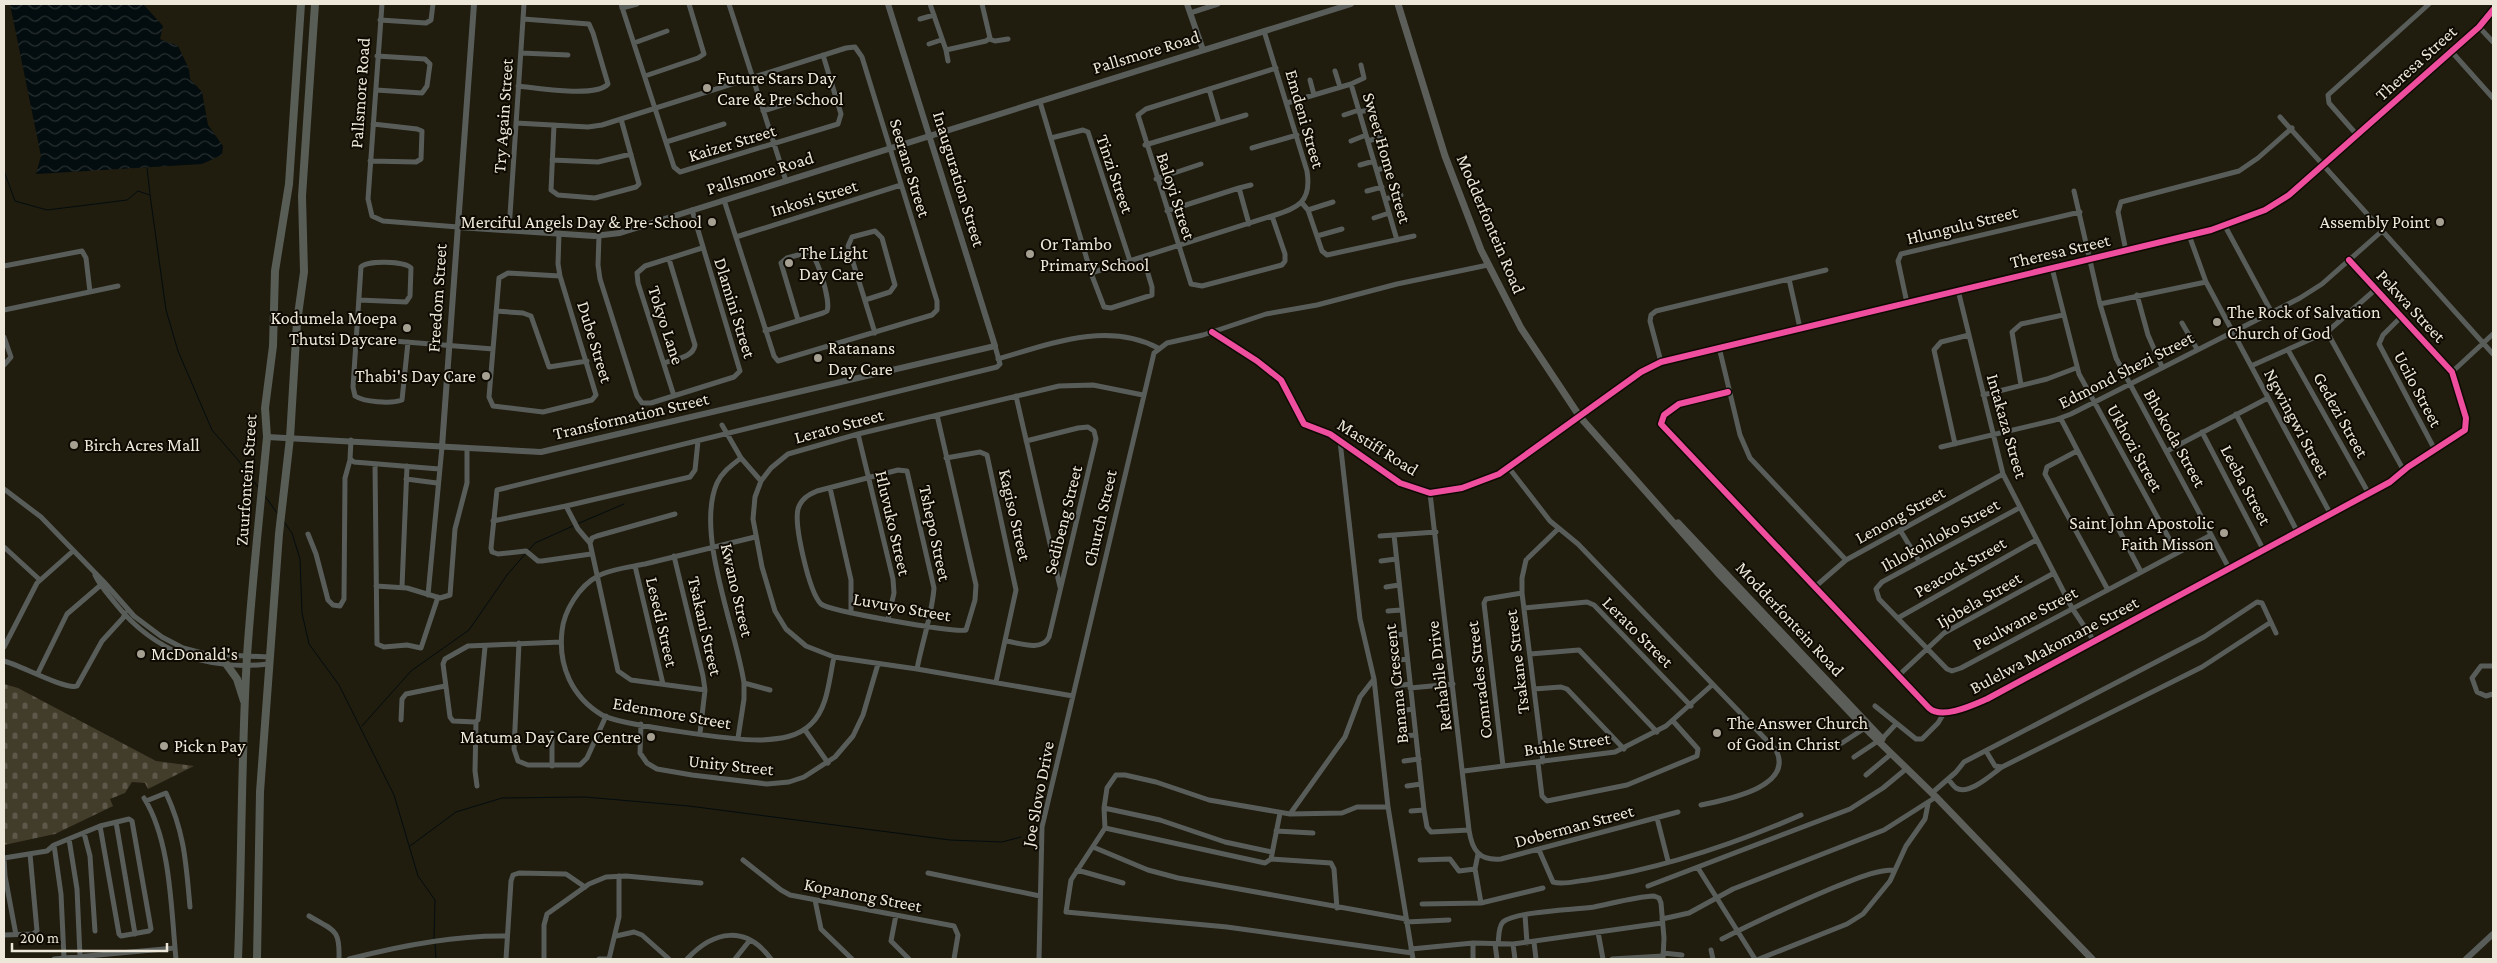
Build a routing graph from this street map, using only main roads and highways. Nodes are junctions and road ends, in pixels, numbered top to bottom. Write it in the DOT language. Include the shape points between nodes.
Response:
graph roads {
  1 [pos="301,4"];
  2 [pos="315,4"];
  3 [pos="1398,4"];
  4 [pos="1636,480"];
  5 [pos="227,665"];
  6 [pos="246,708"];
  7 [pos="1880,740"];
  8 [pos="1919,780"];
  9 [pos="238,959"];
  10 [pos="257,959"];
  11 [pos="2092,959"];
  1 -- 6 [label="main road, Zuurfontein Street" via="289,184 275,277 274,336 265,408 267,437 247,656"];
  2 -- 10 [label="main road, Zuurfontein Street" via="302,196 304,272 268,660 260,792"];
  3 -- 4 [label="main road, Modderfontein Road" via="1450,170 1488,265 1521,328 1580,417"];
  4 -- 7 [label="main road, Modderfontein Road"];
  4 -- 7 [label="main road, Modderfontein Road" via="1717,572"];
  5 -- 6 [label="main road" via="237,679"];
  6 -- 9 [label="main road, Zuurfontein Street"];
  7 -- 8 [label="main road, Modderfontein Road"];
  7 -- 8 [label="main road, Modderfontein Road"];
  8 -- 11 [label="main road, Modderfontein Road"];
}
